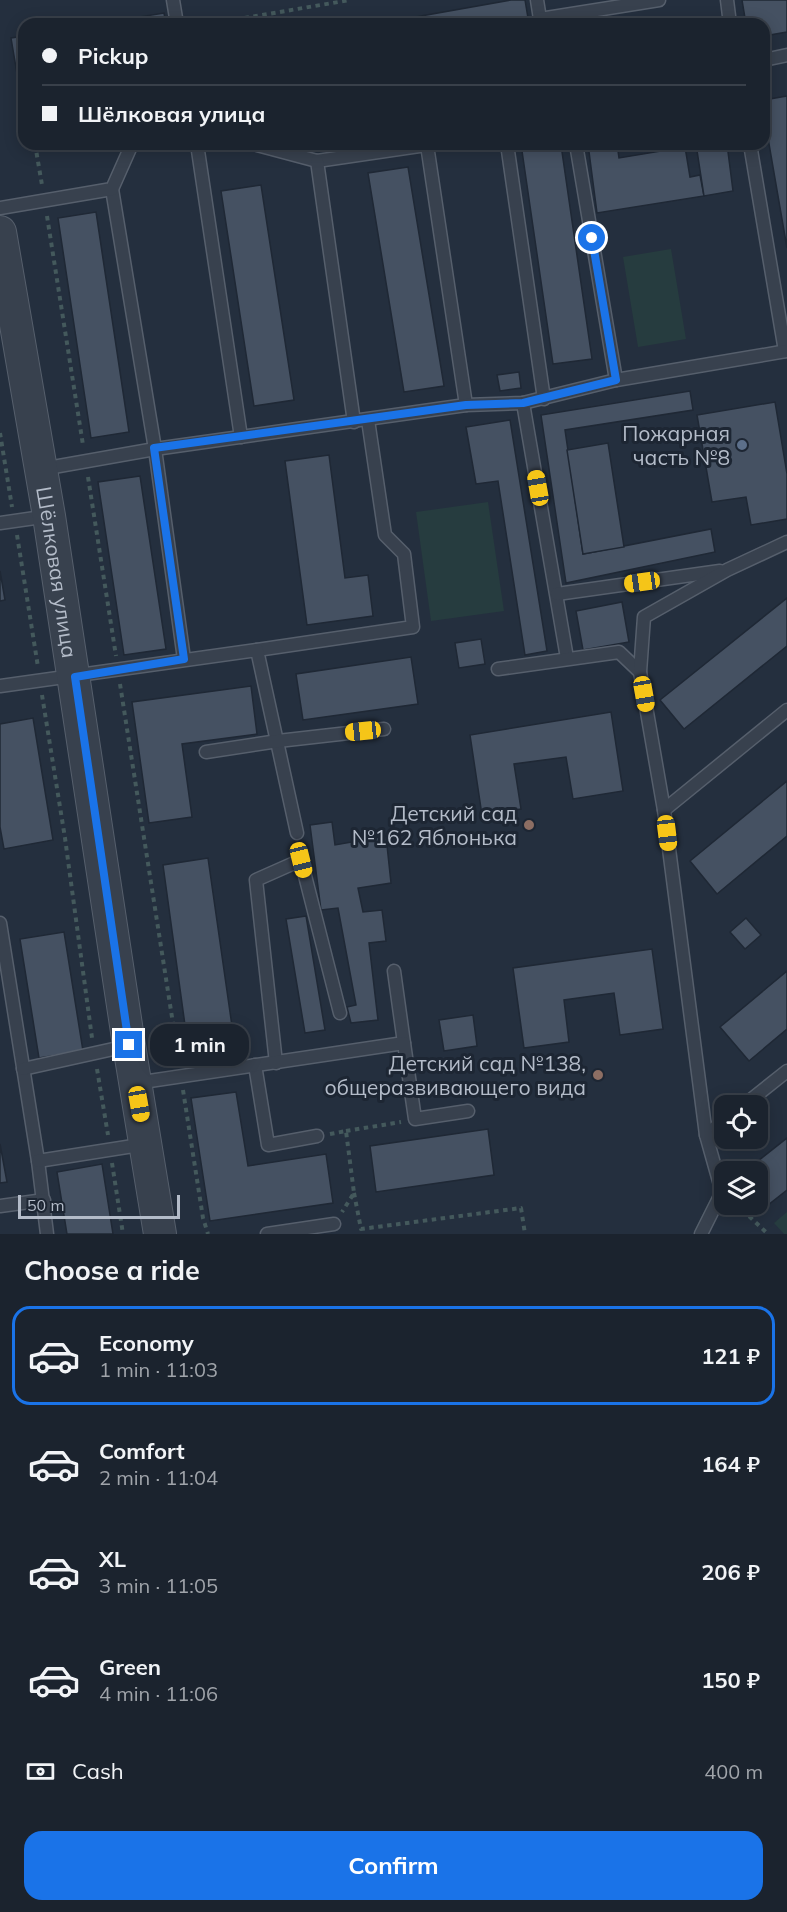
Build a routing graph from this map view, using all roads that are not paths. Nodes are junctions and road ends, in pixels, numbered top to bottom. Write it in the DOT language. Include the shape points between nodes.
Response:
graph roads {
  1 [pos="172,0"];
  2 [pos="537,0"];
  3 [pos="659,0"];
  4 [pos="727,0"];
  5 [pos="176,18"];
  6 [pos="539,18"];
  7 [pos="562,18"];
  8 [pos="729,18"];
  9 [pos="787,55"];
  10 [pos="770,59"];
  11 [pos="129,150"];
  12 [pos="198,150"];
  13 [pos="277,150"];
  14 [pos="392,150"];
  15 [pos="431,150"];
  16 [pos="508,150"];
  17 [pos="577,150"];
  18 [pos="751,150"];
  19 [pos="317,160"];
  20 [pos="112,189"];
  21 [pos="0,208"];
  22 [pos="0,232"];
  23 [pos="786,351"];
  24 [pos="616,380"];
  25 [pos="544,399"];
  26 [pos="523,403"];
  27 [pos="466,405"];
  28 [pos="368,420"];
  29 [pos="354,422"];
  30 [pos="241,437"];
  31 [pos="154,448"];
  32 [pos="41,469"];
  33 [pos="49,516"];
  34 [pos="0,523"];
  35 [pos="787,542"];
  36 [pos="727,570"];
  37 [pos="557,594"];
  38 [pos="257,650"];
  39 [pos="567,658"];
  40 [pos="184,659"];
  41 [pos="498,669"];
  42 [pos="640,672"];
  43 [pos="75,677"];
  44 [pos="0,686"];
  45 [pos="787,710"];
  46 [pos="384,729"];
  47 [pos="278,741"];
  48 [pos="206,752"];
  49 [pos="664,810"];
  50 [pos="297,833"];
  51 [pos="0,922"];
  52 [pos="394,971"];
  53 [pos="340,1013"];
  54 [pos="404,1043"];
  55 [pos="129,1045"];
  56 [pos="276,1063"];
  57 [pos="255,1065"];
  58 [pos="23,1070"];
  59 [pos="787,1071"];
  60 [pos="135,1084"];
  61 [pos="757,1095"];
  62 [pos="468,1111"];
  63 [pos="714,1128"];
  64 [pos="705,1135"];
  65 [pos="317,1136"];
  66 [pos="146,1143"];
  67 [pos="38,1161"];
  68 [pos="44,1200"];
  69 [pos="0,1206"];
  70 [pos="334,1224"];
  71 [pos="47,1234"];
  72 [pos="160,1234"];
  73 [pos="267,1234"];
  74 [pos="701,1234"];
  1 -- 5 [label="lane"];
  2 -- 6 [label="lane"];
  3 -- 7 [label="lane"];
  4 -- 8 [label="lane"];
  9 -- 10 [label="lane"];
  11 -- 20 [label="lane"];
  12 -- 30 [label="lane"];
  13 -- 19 [label="lane"];
  14 -- 19 [label="lane"];
  15 -- 27 [label="lane"];
  16 -- 25 [label="lane"];
  17 -- 24 [label="lane"];
  18 -- 23 [label="lane"];
  19 -- 29 [label="lane"];
  20 -- 21 [label="lane"];
  20 -- 31 [label="lane"];
  22 -- 32 [label="street, Шёлковая улица"];
  23 -- 24 [label="lane"];
  24 -- 25 [label="lane"];
  25 -- 26 [label="lane"];
  26 -- 27 [label="lane"];
  26 -- 37 [label="lane"];
  27 -- 28 [label="lane"];
  28 -- 29 [label="lane"];
  28 -- 38 [label="lane" via="385,535 404,554 412,627"];
  29 -- 30 [label="lane"];
  30 -- 31 [label="lane"];
  31 -- 32 [label="lane"];
  31 -- 40 [label="lane"];
  32 -- 33 [label="street, Шёлковая улица"];
  33 -- 34 [label="lane"];
  33 -- 43 [label="street, Шёлковая улица"];
  35 -- 36 [label="lane"];
  36 -- 37 [label="lane"];
  36 -- 42 [label="lane" via="644,617"];
  37 -- 39 [label="lane"];
  38 -- 40 [label="lane"];
  38 -- 47 [label="lane"];
  39 -- 41 [label="lane"];
  39 -- 42 [label="lane" via="619,652"];
  40 -- 43 [label="lane"];
  42 -- 49 [label="lane"];
  43 -- 44 [label="lane"];
  43 -- 55 [label="street, Шёлковая улица"];
  45 -- 49 [label="lane"];
  46 -- 47 [label="lane"];
  47 -- 48 [label="lane"];
  47 -- 50 [label="lane"];
  49 -- 64 [label="lane"];
  51 -- 58 [label="lane"];
  52 -- 54 [label="lane"];
  53 -- 56 [label="lane" via="301,860 256,880"];
  54 -- 56 [label="lane"];
  54 -- 62 [label="lane" via="415,1119"];
  55 -- 58 [label="lane"];
  55 -- 60 [label="street, Шёлковая улица"];
  56 -- 57 [label="lane"];
  57 -- 60 [label="lane"];
  57 -- 65 [label="lane" via="268,1145"];
  58 -- 67 [label="lane"];
  59 -- 61 [label="lane"];
  60 -- 66 [label="street, Шёлковая улица"];
  63 -- 64 [label="lane"];
  64 -- 74 [label="lane" via="722,1192"];
  66 -- 67 [label="lane"];
  66 -- 72 [label="street, Шёлковая улица"];
  67 -- 68 [label="lane"];
  68 -- 69 [label="lane"];
  68 -- 71 [label="lane"];
  70 -- 73 [label="lane"];
}
